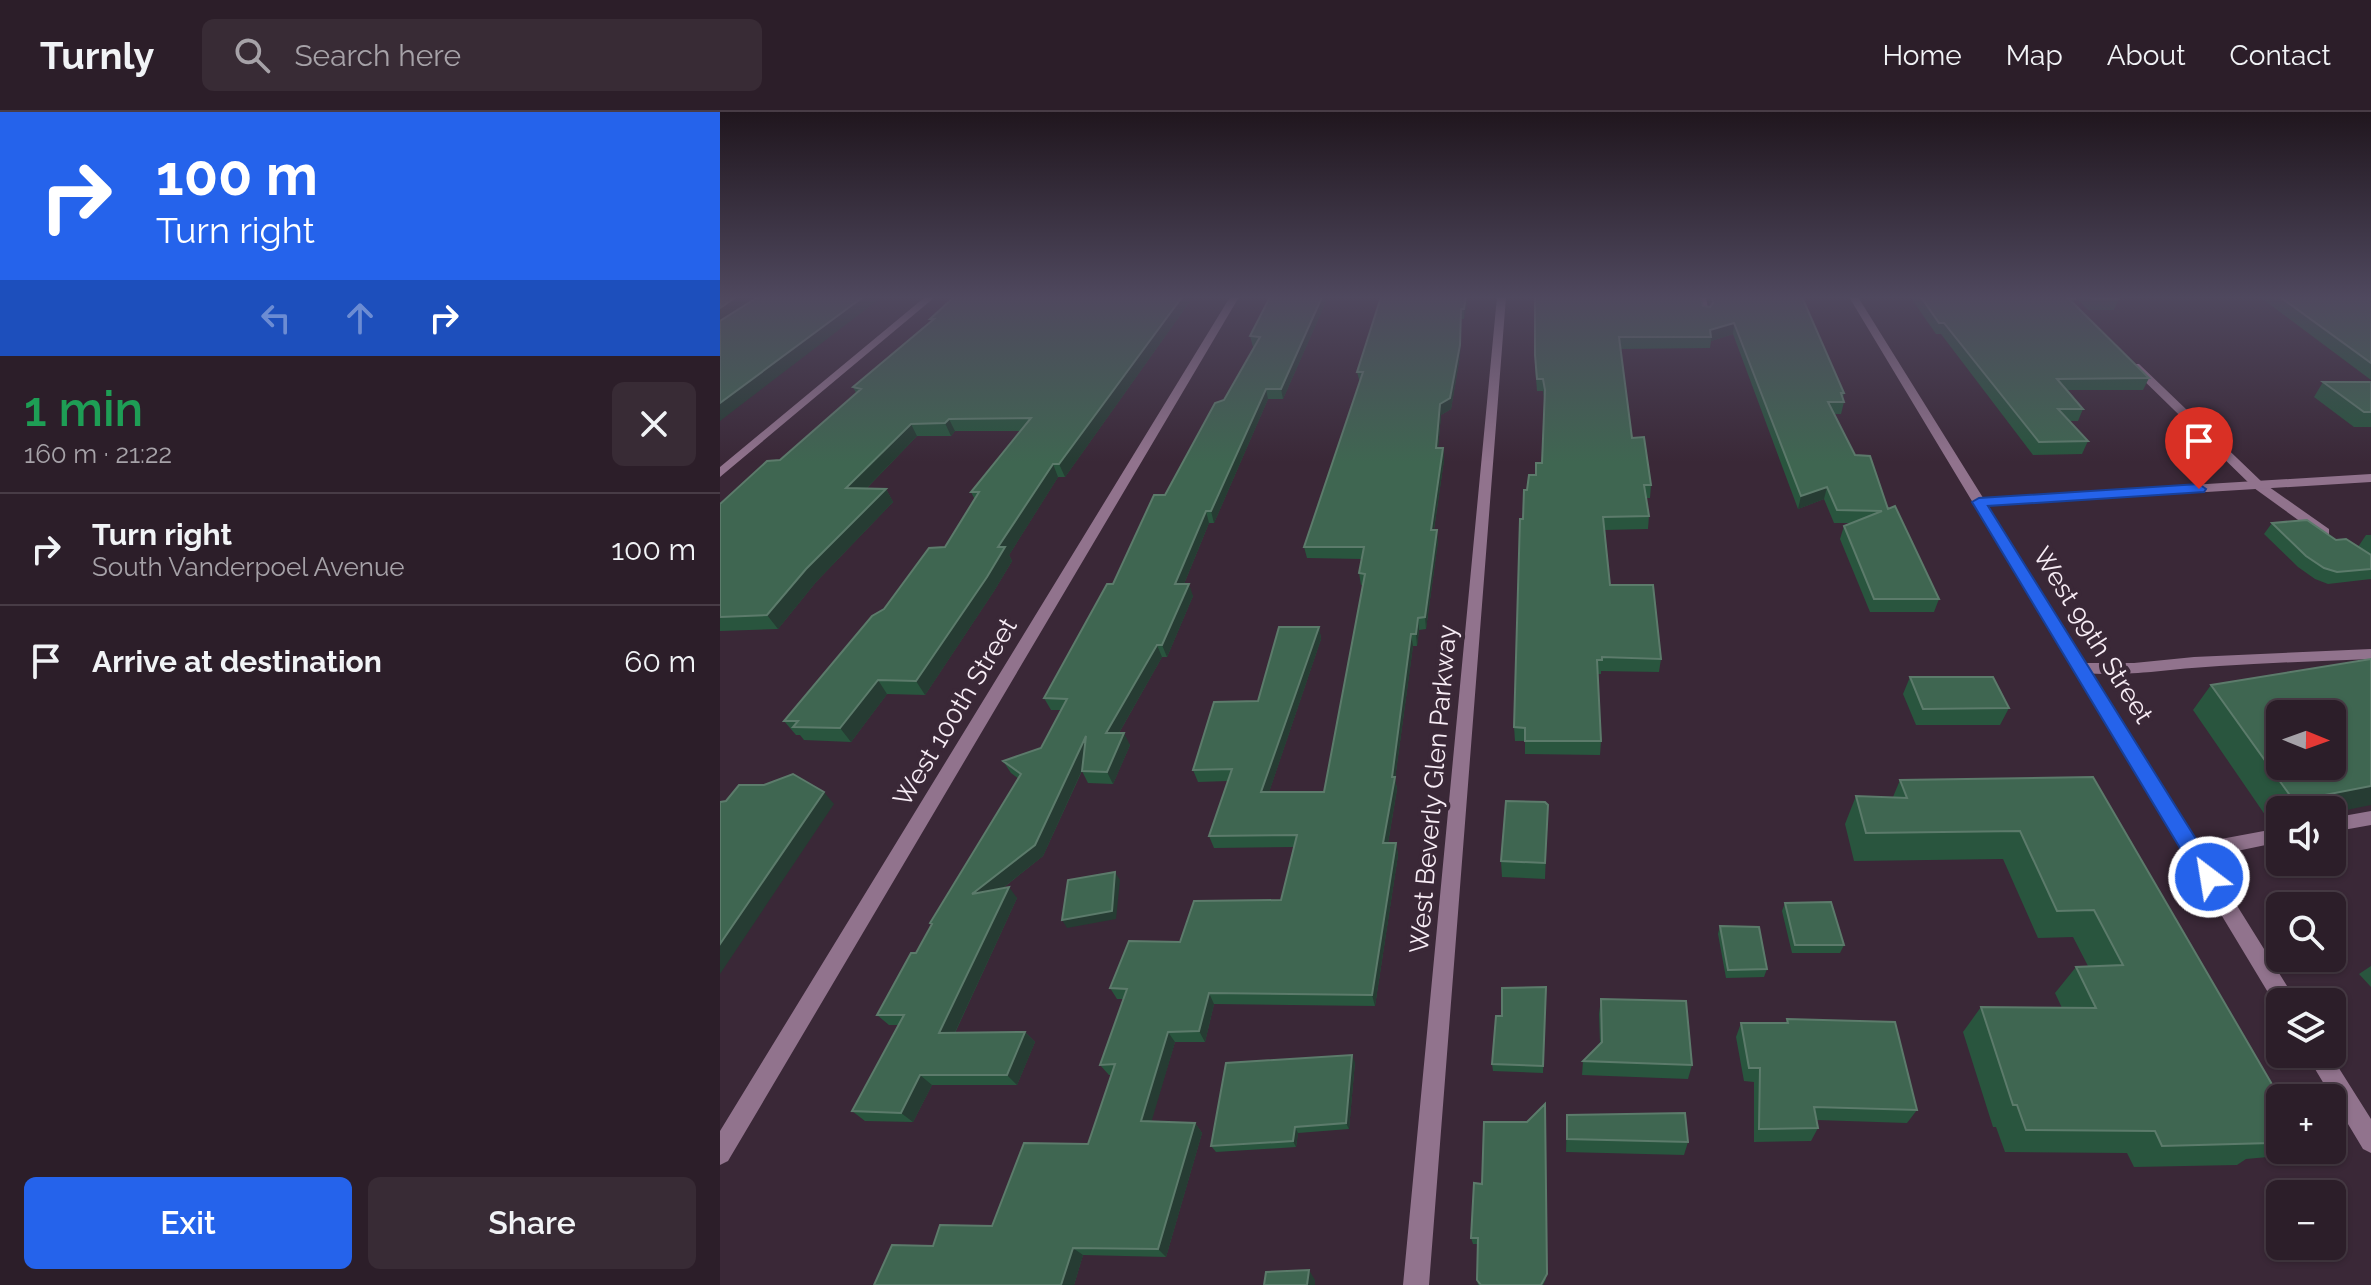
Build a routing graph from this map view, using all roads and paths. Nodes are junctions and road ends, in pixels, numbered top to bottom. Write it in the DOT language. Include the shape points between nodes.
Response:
graph roads {
  1 [pos="865,352"];
  2 [pos="1202,352"];
  3 [pos="1497,352"];
  4 [pos="1887,352"];
  5 [pos="2121,352"];
  6 [pos="720,473"];
  7 [pos="2371,478"];
  8 [pos="2258,485"];
  9 [pos="1979,502"];
  10 [pos="2334,540"];
  11 [pos="2371,654"];
  12 [pos="2081,668"];
  13 [pos="2371,818"];
  14 [pos="2346,822"];
  15 [pos="2266,838"];
  16 [pos="2194,852"];
  17 [pos="2277,988"];
  18 [pos="2326,1068"];
  19 [pos="2371,1141"];
  20 [pos="720,1153"];
  21 [pos="1416,1285"];
  1 -- 6 [label="street"];
  2 -- 20 [label="street, West 100th Street"];
  3 -- 21 [label="street, West Beverly Glen Parkway"];
  4 -- 9 [label="street, West 99th Street"];
  5 -- 8 [label="street"];
  7 -- 8 [label="street"];
  8 -- 9 [label="street"];
  8 -- 10 [label="street"];
  9 -- 12 [label="street, West 99th Street"];
  11 -- 12 [label="street"];
  12 -- 16 [label="street, West 99th Street"];
  13 -- 14 [label="street"];
  15 -- 16 [label="street"];
  16 -- 17 [label="street, West 99th Street"];
  18 -- 19 [label="street"];
}
